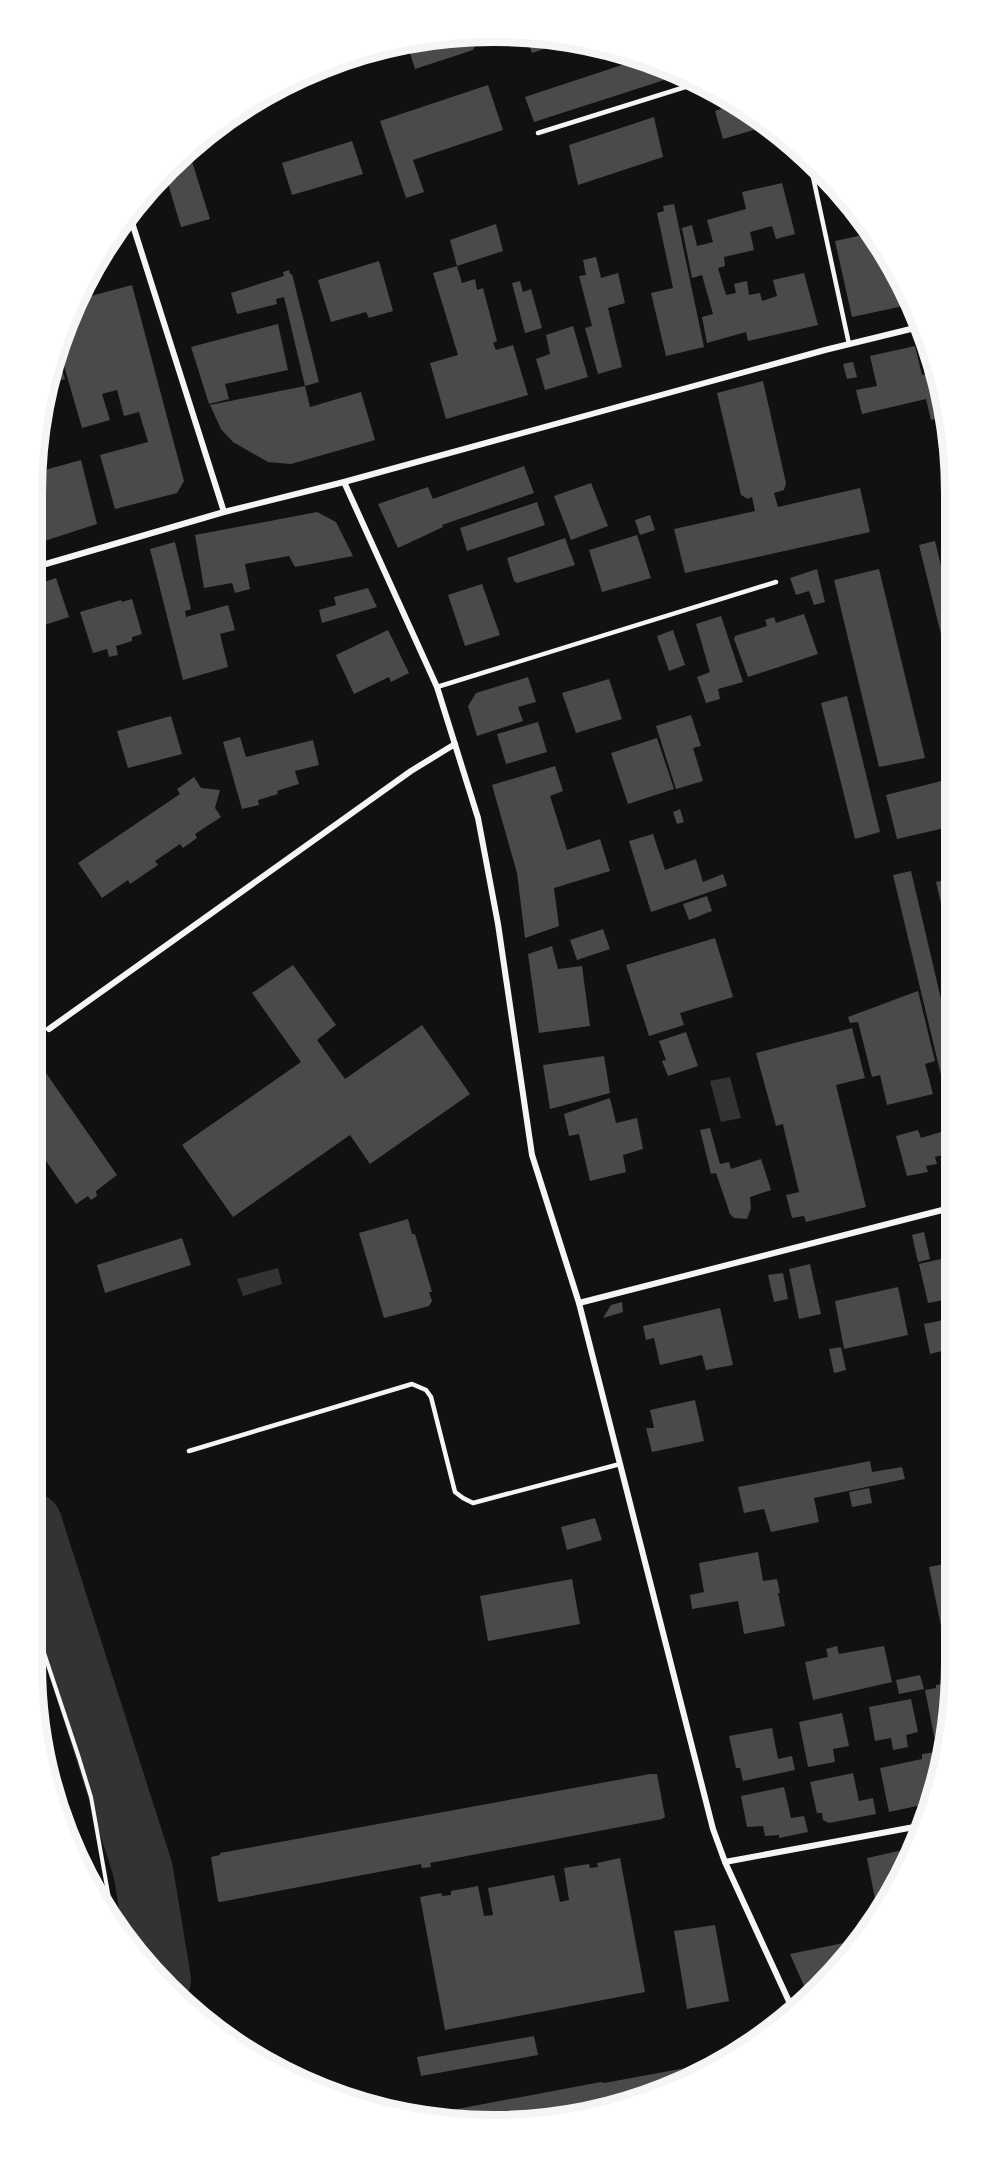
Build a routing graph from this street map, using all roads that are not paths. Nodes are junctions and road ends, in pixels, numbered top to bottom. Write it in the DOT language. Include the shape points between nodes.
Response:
graph roads {
  1 [pos="686,86"];
  2 [pos="538,133"];
  3 [pos="812,173"];
  4 [pos="132,223"];
  5 [pos="914,328"];
  6 [pos="849,344"];
  7 [pos="344,482"];
  8 [pos="224,512"];
  9 [pos="42,565"];
  10 [pos="776,582"];
  11 [pos="437,687"];
  12 [pos="455,744"];
  13 [pos="49,1029"];
  14 [pos="945,1209"];
  15 [pos="579,1303"];
  16 [pos="189,1451"];
  17 [pos="620,1464"];
  18 [pos="915,1826"];
  19 [pos="725,1862"];
  20 [pos="790,2004"];
  1 -- 2 [label="lane"];
  3 -- 6 [label="lane"];
  4 -- 8 [label="street"];
  5 -- 6 [label="street"];
  6 -- 7 [label="street"];
  7 -- 8 [label="street"];
  7 -- 11 [label="street"];
  8 -- 9 [label="street"];
  10 -- 11 [label="lane"];
  11 -- 12 [label="street"];
  12 -- 13 [label="street" via="411,771"];
  12 -- 15 [label="street" via="478,818 498,924 532,1155"];
  14 -- 15 [label="street"];
  15 -- 17 [label="street"];
  16 -- 17 [label="lane" via="412,1384 431,1397 455,1492 473,1503"];
  17 -- 19 [label="street" via="710,1818"];
  18 -- 19 [label="street"];
  19 -- 20 [label="street"];
}
